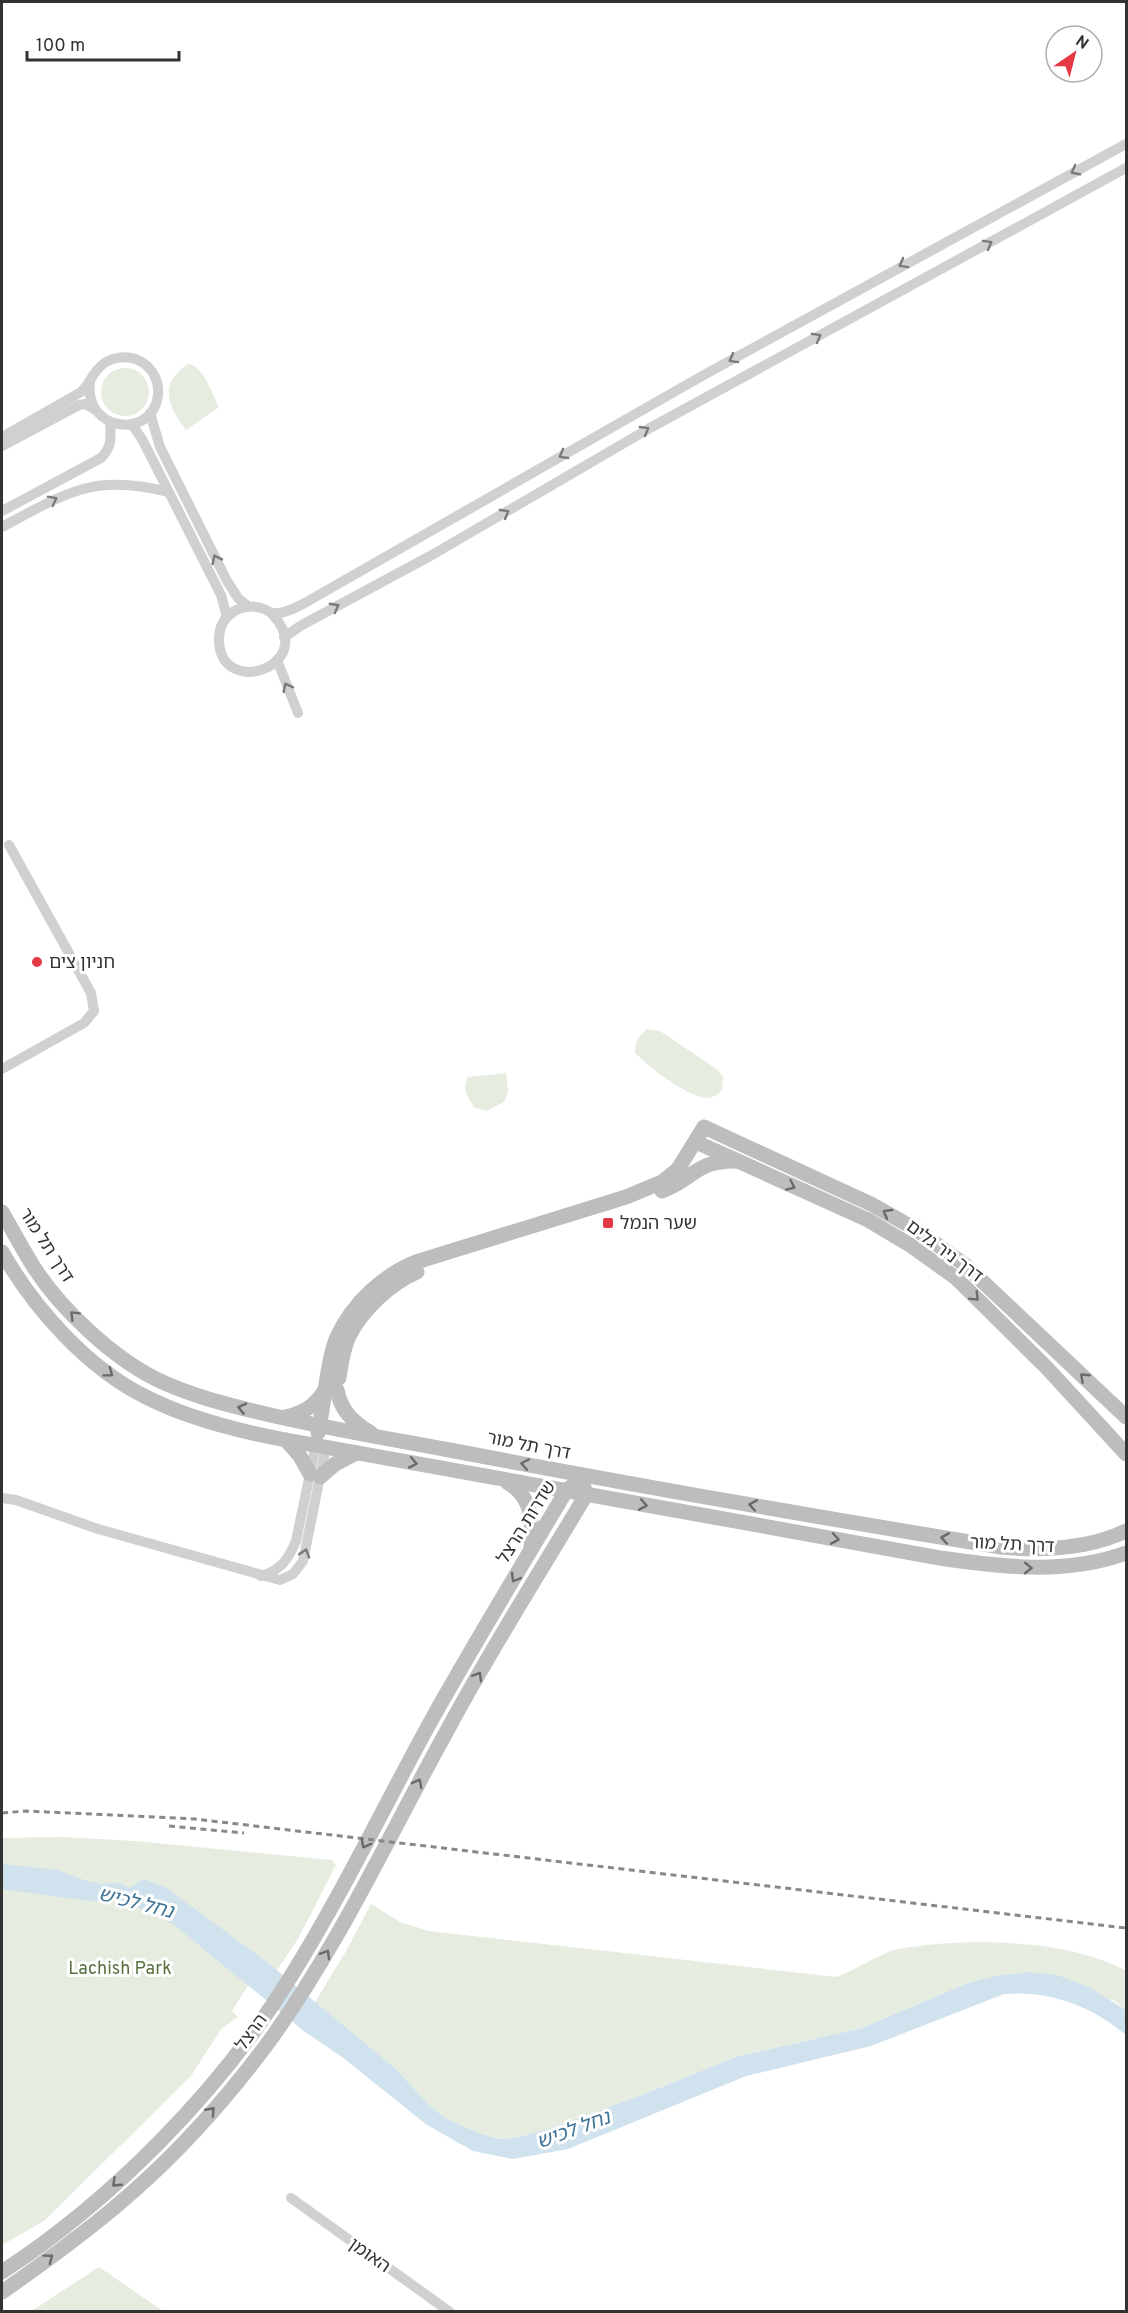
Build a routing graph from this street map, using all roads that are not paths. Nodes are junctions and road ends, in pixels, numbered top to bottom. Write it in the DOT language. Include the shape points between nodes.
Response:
graph roads {
  1 [pos="1126,144"];
  2 [pos="1126,168"];
  3 [pos="90,383"];
  4 [pos="94,409"];
  5 [pos="150,413"];
  6 [pos="110,422"];
  7 [pos="132,424"];
  8 [pos="2,437"];
  9 [pos="2,446"];
  10 [pos="168,492"];
  11 [pos="2,511"];
  12 [pos="2,527"];
  13 [pos="249,607"];
  14 [pos="272,614"];
  15 [pos="227,617"];
  16 [pos="284,637"];
  17 [pos="277,660"];
  18 [pos="298,713"];
  19 [pos="9,845"];
  20 [pos="2,1069"];
  21 [pos="702,1144"];
  22 [pos="738,1161"];
  23 [pos="686,1177"];
  24 [pos="2,1212"];
  25 [pos="2,1252"];
  26 [pos="332,1388"];
  27 [pos="281,1417"];
  28 [pos="1126,1417"];
  29 [pos="324,1427"];
  30 [pos="376,1436"];
  31 [pos="286,1440"];
  32 [pos="321,1446"];
  33 [pos="356,1453"];
  34 [pos="1126,1454"];
  35 [pos="582,1475"];
  36 [pos="315,1476"];
  37 [pos="500,1480"];
  38 [pos="566,1491"];
  39 [pos="586,1495"];
  40 [pos="2,1498"];
  41 [pos="1126,1531"];
  42 [pos="531,1552"];
  43 [pos="1126,1553"];
  44 [pos="433,1718"];
  45 [pos="449,1727"];
  46 [pos="291,2198"];
  47 [pos="2,2272"];
  48 [pos="2,2292"];
  49 [pos="450,2312"];
  1 -- 14 [label="street, one-way" via="712,370 303,604"];
  16 -- 2 [label="street, one-way" via="650,428"];
  3 -- 4 [label="street"];
  3 -- 5 [label="street" via="106,361 123,357 139,360 157,383 157,401"];
  3 -- 8 [label="street"];
  4 -- 6 [label="street"];
  4 -- 9 [label="street" via="79,405"];
  5 -- 7 [label="street"];
  13 -- 5 [label="street, one-way" via="227,581 160,447"];
  6 -- 7 [label="street"];
  6 -- 11 [label="street" via="112,439 101,459"];
  7 -- 10 [label="street"];
  12 -- 10 [label="street, one-way" via="60,496 91,486 124,484"];
  10 -- 15 [label="street" via="221,596"];
  13 -- 14 [label="street"];
  13 -- 15 [label="street"];
  14 -- 16 [label="street"];
  15 -- 17 [label="street" via="219,636 227,662 253,672"];
  16 -- 17 [label="street"];
  18 -- 17 [label="street, one-way"];
  19 -- 20 [label="street" via="92,993 94,1011 84,1023"];
  21 -- 22 [label="street, דרך ניר גלים"];
  21 -- 23 [label="street"];
  21 -- 26 [label="street" via="663,1182 416,1262 390,1275 370,1292 337,1339"];
  28 -- 21 [label="street, דרך ניר גלים, one-way" via="965,1265 917,1230 871,1203 710,1130"];
  22 -- 23 [label="street" via="710,1163"];
  22 -- 34 [label="street, דרך ניר גלים, one-way" via="868,1220 956,1278"];
  23 -- 26 [label="street" via="646,1198 409,1275 374,1303 356,1325"];
  27 -- 24 [label="street, דרך תל מור, one-way" via="191,1394 132,1364 60,1301 35,1269"];
  25 -- 31 [label="street, דרך תל מור, one-way" via="45,1315 120,1381 184,1413"];
  26 -- 27 [label="street" via="305,1411"];
  26 -- 29 [label="street"];
  26 -- 30 [label="street" via="348,1416"];
  27 -- 29 [label="street, דרך תל מור"];
  29 -- 30 [label="street, דרך תל מור"];
  29 -- 32 [label="street"];
  35 -- 30 [label="street, דרך תל מור, one-way"];
  31 -- 32 [label="street, דרך תל מור"];
  31 -- 36 [label="street"];
  32 -- 33 [label="street, דרך תל מור"];
  32 -- 36 [label="street"];
  33 -- 36 [label="street"];
  33 -- 37 [label="street, דרך תל מור, one-way"];
  35 -- 38 [label="street, שדרות הרצל"];
  35 -- 39 [label="street, שדרות הרצל"];
  41 -- 35 [label="street, דרך תל מור, one-way" via="1064,1547 1029,1550"];
  36 -- 40 [label="street" via="291,1555 275,1572 261,1576"];
  37 -- 38 [label="street, דרך תל מור"];
  37 -- 42 [label="street" via="526,1498 531,1519"];
  38 -- 39 [label="street, דרך תל מור"];
  38 -- 42 [label="street, שדרות הרצל"];
  39 -- 43 [label="street, דרך תל מור, one-way" via="1008,1567 1067,1566"];
  45 -- 39 [label="street, שדרות הרצל, one-way"];
  42 -- 44 [label="street, שדרות הרצל, one-way"];
  44 -- 47 [label="street, הרצל, one-way" via="287,1984 232,2059 158,2142 110,2188"];
  48 -- 45 [label="street, הרצל, one-way" via="139,2187 247,2070 302,1994 333,1942"];
  46 -- 49 [label="street, האומן"];
}
